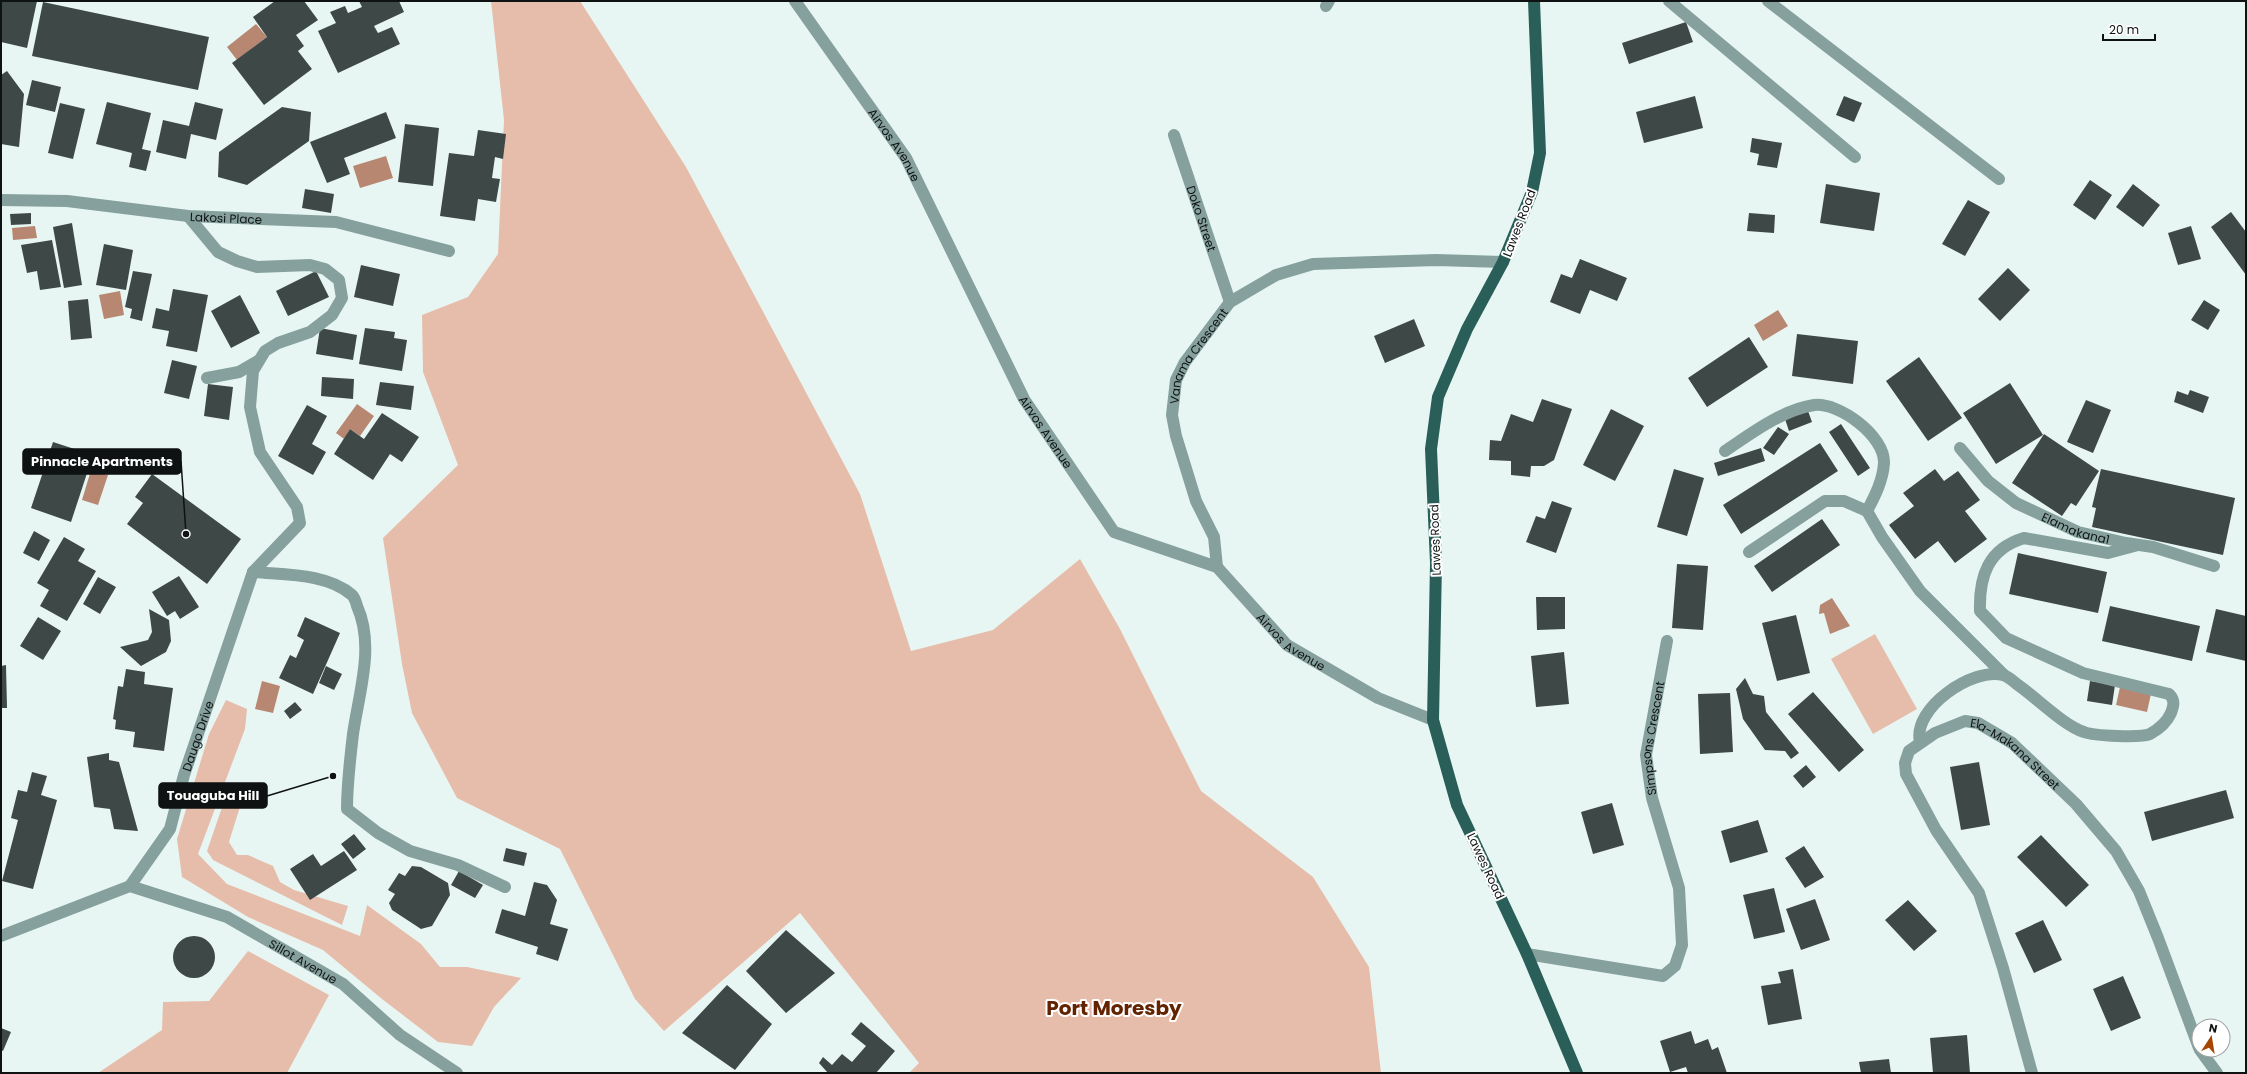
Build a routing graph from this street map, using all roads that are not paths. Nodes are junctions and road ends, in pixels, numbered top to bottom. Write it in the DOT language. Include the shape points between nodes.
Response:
graph roads {
  1 [pos="795,1"];
  2 [pos="1534,1"];
  3 [pos="1669,1"];
  4 [pos="1768,1"];
  5 [pos="1174,134"];
  6 [pos="1855,157"];
  7 [pos="1999,179"];
  8 [pos="1,200"];
  9 [pos="188,216"];
  10 [pos="449,251"];
  11 [pos="1504,262"];
  12 [pos="1230,302"];
  13 [pos="259,360"];
  14 [pos="207,378"];
  15 [pos="1960,448"];
  16 [pos="1725,451"];
  17 [pos="1868,511"];
  18 [pos="2138,545"];
  19 [pos="1749,552"];
  20 [pos="2214,566"];
  21 [pos="1217,567"];
  22 [pos="253,572"];
  23 [pos="1667,641"];
  24 [pos="2004,675"];
  25 [pos="1433,720"];
  26 [pos="1920,742"];
  27 [pos="130,886"];
  28 [pos="505,887"];
  29 [pos="1,936"];
  30 [pos="1527,954"];
  31 [pos="2191,1026"];
  32 [pos="2206,1058"];
  33 [pos="457,1073"];
  34 [pos="1577,1073"];
  35 [pos="2032,1073"];
  36 [pos="2217,1073"];
  1 -- 21 [label="street, Airvos Avenue" via="906,158 1024,399 1114,532"];
  2 -- 11 [label="main road, Lawes Road" via="1540,153 1532,192"];
  3 -- 6 [label="street"];
  4 -- 7 [label="street"];
  5 -- 12 [label="street, Doko Street"];
  8 -- 9 [label="street, Lakosi Place" via="67,201"];
  9 -- 10 [label="street, Lakosi Place" via="336,222"];
  9 -- 13 [label="street" via="218,252 237,261 258,267 310,265 325,269 339,280 342,298 332,314 310,332 278,343 265,351"];
  11 -- 12 [label="street, Vanama Crescent" via="1436,260 1313,264 1276,275"];
  11 -- 25 [label="main road, Lawes Road" via="1467,329 1438,398 1431,449 1436,564"];
  12 -- 21 [label="street, Vanama Crescent" via="1185,362 1176,380 1172,415 1196,501 1214,537"];
  13 -- 14 [label="street" via="239,372"];
  13 -- 22 [label="street, Daugo Drive" via="253,371 250,407 260,452 298,507 300,523"];
  15 -- 18 [label="street, Elamakana1" via="1988,481 2016,503 2078,532"];
  16 -- 17 [label="street" via="1793,411 1816,405 1833,408 1854,418 1879,445 1884,462 1878,489"];
  17 -- 19 [label="street" via="1844,501 1825,501"];
  17 -- 24 [label="street" via="1882,537 1920,591"];
  18 -- 20 [label="street, Elamakana1" via="2153,546"];
  18 -- 24 [label="street" via="2108,553 2024,538 2011,542 1994,555 1984,574 1979,593 1980,611 2006,638 2083,672 2169,694 2174,707 2168,721 2149,734 2097,736 2082,732"];
  21 -- 25 [label="street, Airvos Avenue" via="1287,645 1378,698"];
  22 -- 27 [label="street, Daugo Drive" via="184,775 170,829"];
  22 -- 28 [label="street" via="310,577 335,585 353,596 360,611 365,632 362,692 352,740 347,809 378,833 410,851 458,865"];
  23 -- 30 [label="street, Simpsons Crescent" via="1646,755 1652,798 1679,888 1682,945 1676,966 1663,976"];
  24 -- 26 [label="street" via="1983,674 1954,689 1930,707 1920,726"];
  25 -- 30 [label="main road, Lawes Road" via="1457,805"];
  26 -- 31 [label="street, Ela-Makana Street" via="1949,726 1965,721 1978,723 2012,743 2076,804 2116,851 2139,891"];
  26 -- 35 [label="street, Ela-Makana Street" via="1909,751 1905,763 1906,774 1936,830 1979,893"];
  27 -- 29 [label="street"];
  27 -- 33 [label="street, Sillot Avenue" via="227,917 343,984 400,1035"];
  30 -- 34 [label="main road, Lawes Road"];
  32 -- 36 [label="street, Ela-Makana Street"];
}
